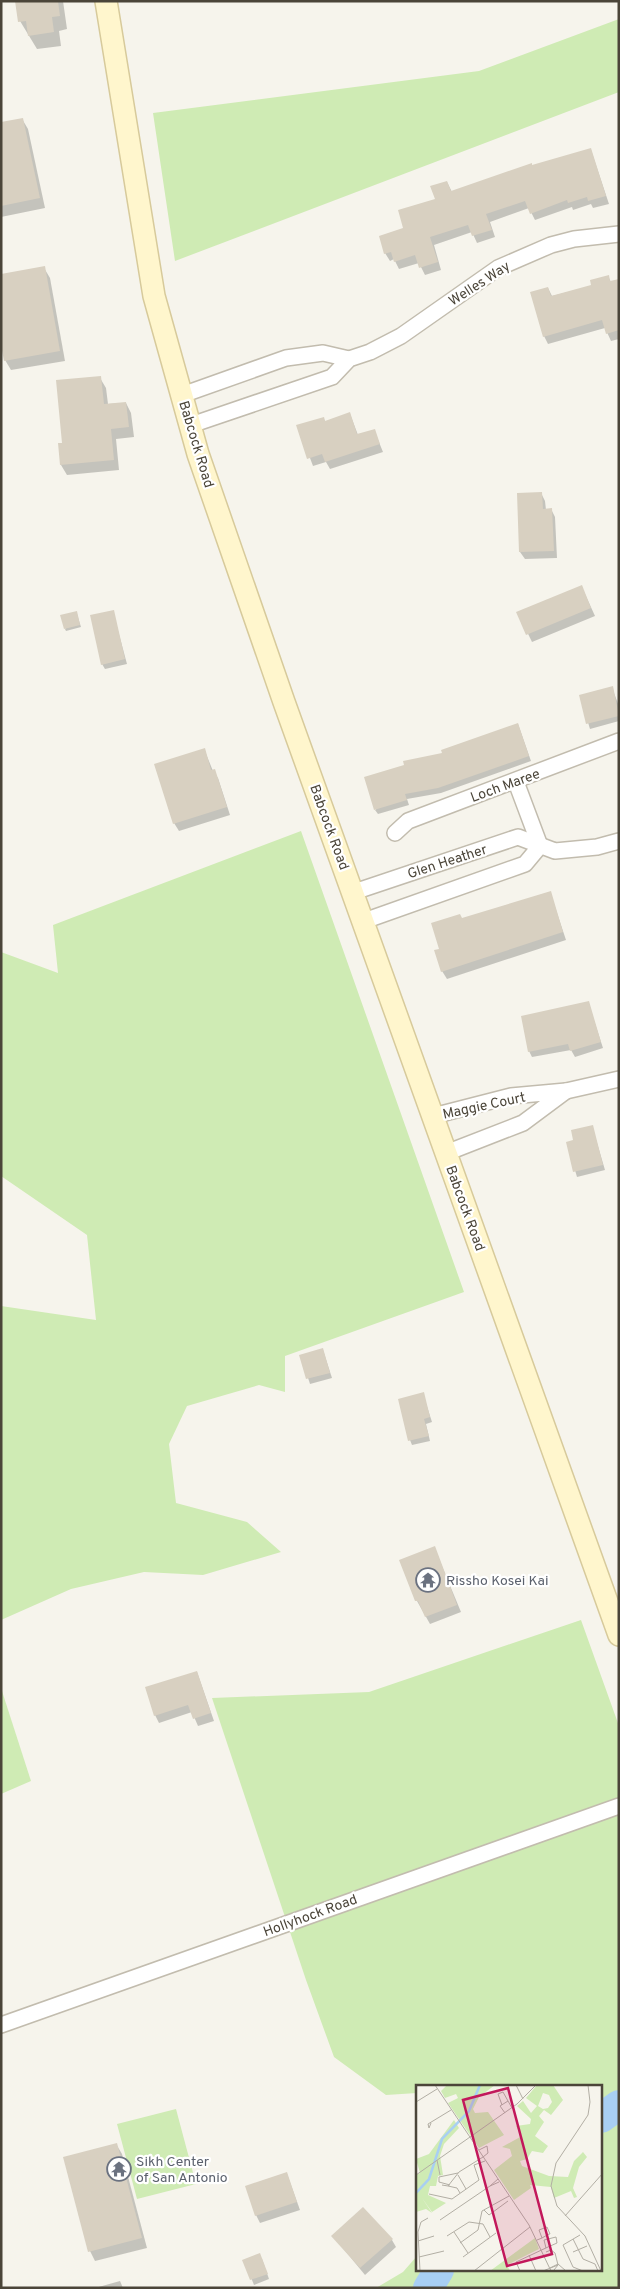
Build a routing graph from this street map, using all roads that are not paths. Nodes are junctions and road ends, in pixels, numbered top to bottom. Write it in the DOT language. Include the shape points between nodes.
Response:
graph roads {
  1 [pos="106,1"];
  2 [pos="619,234"];
  3 [pos="349,359"];
  4 [pos="182,395"];
  5 [pos="191,425"];
  6 [pos="619,741"];
  7 [pos="516,782"];
  8 [pos="395,833"];
  9 [pos="619,841"];
  10 [pos="540,846"];
  11 [pos="354,892"];
  12 [pos="364,921"];
  13 [pos="619,1079"];
  14 [pos="566,1091"];
  15 [pos="433,1116"];
  16 [pos="446,1153"];
  17 [pos="619,1635"];
  18 [pos="619,1806"];
  19 [pos="1,2025"];
  1 -- 4 [label="main road, Babcock Road" via="154,296"];
  2 -- 3 [label="street, Welles Way" via="574,239 528,254 470,286 401,336"];
  3 -- 4 [label="street" via="323,353 286,358"];
  3 -- 5 [label="street, Welles Way" via="332,376"];
  4 -- 5 [label="main road, Babcock Road"];
  5 -- 11 [label="main road, Babcock Road" via="198,454 281,693"];
  6 -- 7 [label="street, Loch Maree"];
  7 -- 8 [label="street, Loch Maree" via="408,821"];
  7 -- 10 [label="street"];
  9 -- 10 [label="street, Glen Heather" via="575,850 555,851"];
  10 -- 11 [label="street, Glen Heather" via="518,837"];
  10 -- 12 [label="street, Glen Heather" via="525,864"];
  11 -- 12 [label="main road, Babcock Road"];
  12 -- 15 [label="main road, Babcock Road"];
  13 -- 14 [label="street, Maggie Court"];
  14 -- 15 [label="street, Maggie Court" via="511,1096"];
  14 -- 16 [label="street, Maggie Court" via="523,1123"];
  15 -- 16 [label="main road, Babcock Road"];
  16 -- 17 [label="main road, Babcock Road"];
  18 -- 19 [label="street, Hollyhock Road"];
}
